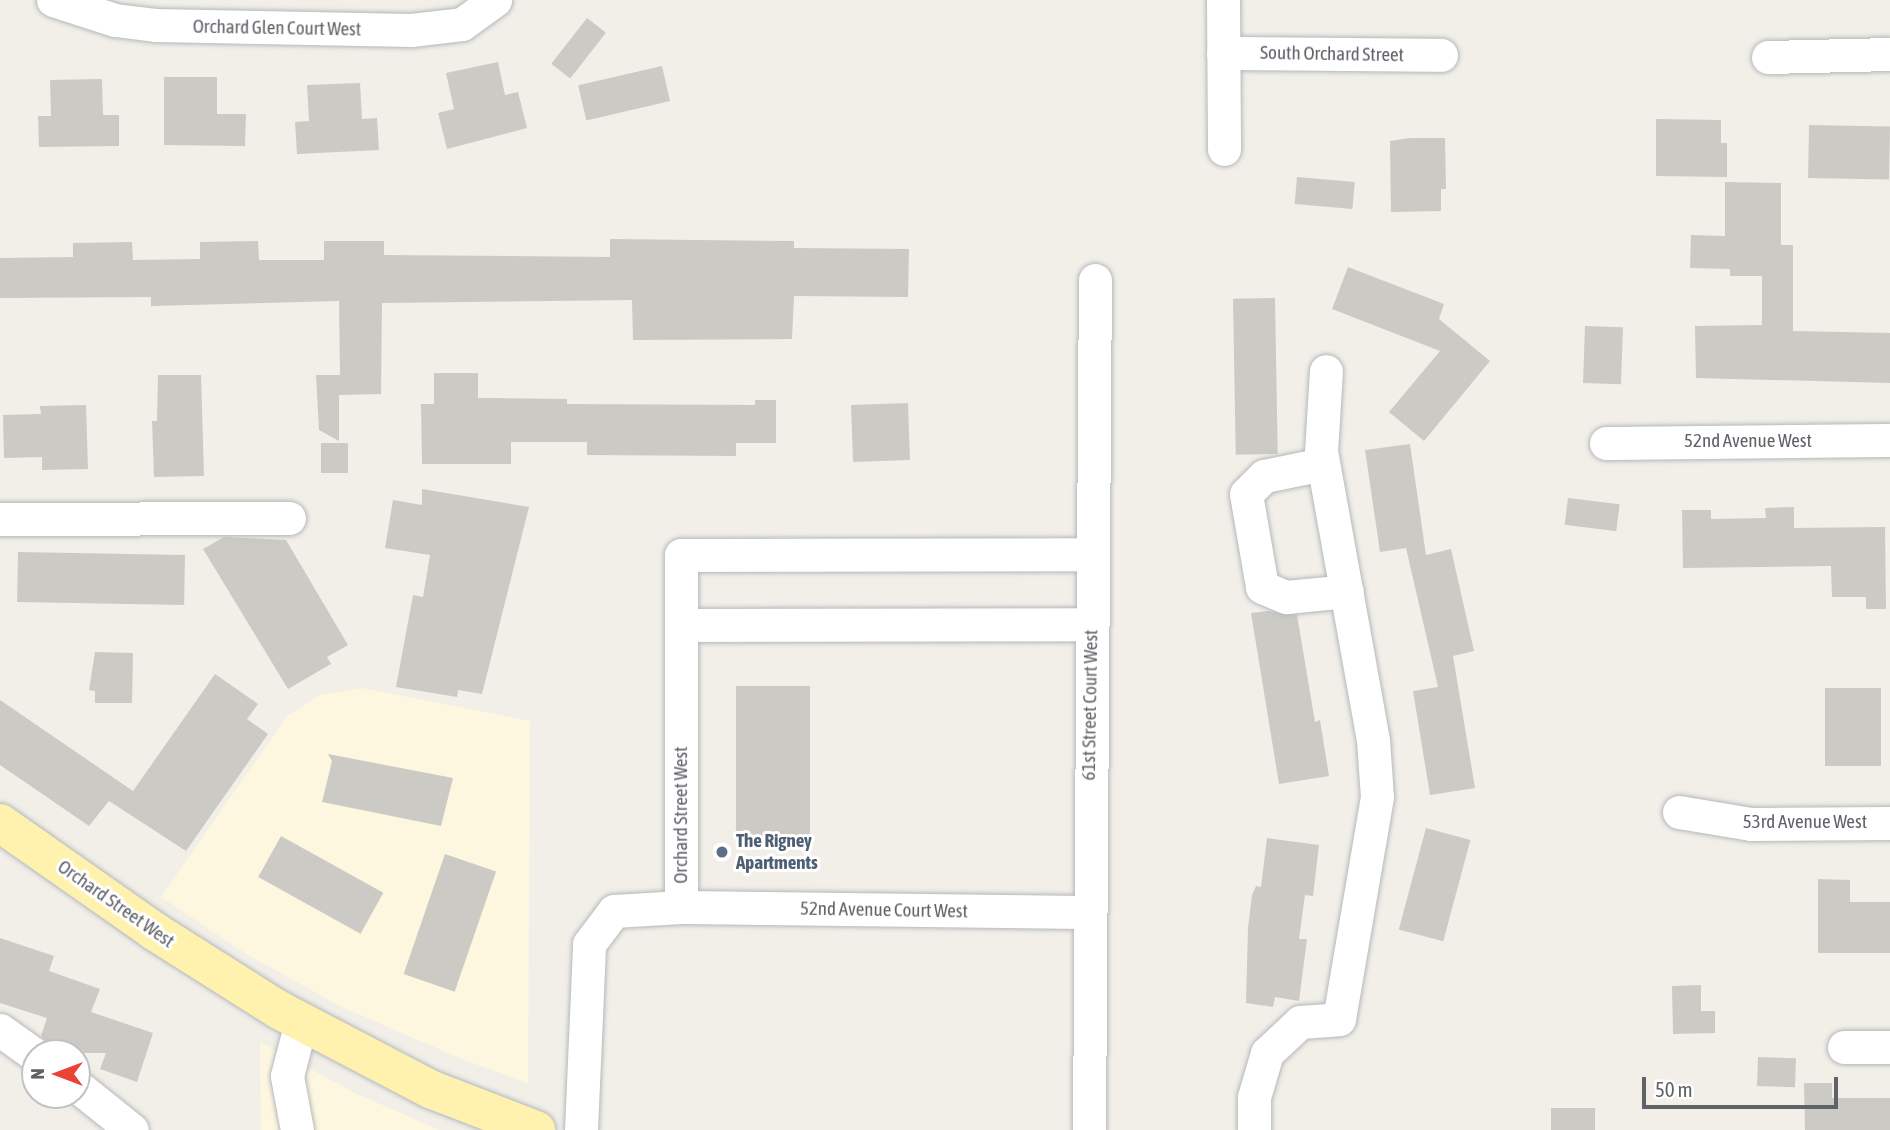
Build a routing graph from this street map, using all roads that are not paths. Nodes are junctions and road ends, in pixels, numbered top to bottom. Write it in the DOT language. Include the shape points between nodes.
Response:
graph roads {
  1 [pos="53,0"];
  2 [pos="495,0"];
  3 [pos="1223,0"];
  4 [pos="1223,53"];
  5 [pos="1890,54"];
  6 [pos="1441,55"];
  7 [pos="1768,57"];
  8 [pos="1224,149"];
  9 [pos="1094,280"];
  10 [pos="1326,371"];
  11 [pos="1890,440"];
  12 [pos="1606,443"];
  13 [pos="1323,464"];
  14 [pos="289,518"];
  15 [pos="0,519"];
  16 [pos="1091,554"];
  17 [pos="1347,591"];
  18 [pos="1091,624"];
  19 [pos="681,625"];
  20 [pos="1679,812"];
  21 [pos="0,823"];
  22 [pos="1890,823"];
  23 [pos="681,907"];
  24 [pos="1087,912"];
  25 [pos="301,1022"];
  26 [pos="0,1030"];
  27 [pos="21,1045"];
  28 [pos="1844,1047"];
  29 [pos="1890,1047"];
  30 [pos="91,1097"];
  31 [pos="132,1130"];
  32 [pos="297,1130"];
  33 [pos="536,1130"];
  34 [pos="581,1130"];
  35 [pos="1089,1130"];
  36 [pos="1254,1130"];
  1 -- 2 [label="street, Orchard Glen Court West" via="90,14 155,25 411,30 462,24"];
  3 -- 4 [label="street"];
  4 -- 6 [label="street, South Orchard Street"];
  4 -- 8 [label="street"];
  5 -- 7 [label="street"];
  9 -- 16 [label="street, 61st Street Court West"];
  10 -- 13 [label="street"];
  11 -- 12 [label="street, 52nd Avenue West"];
  13 -- 17 [label="street"];
  13 -- 17 [label="street" via="1264,476 1247,494 1262,587 1286,597"];
  14 -- 15 [label="street"];
  16 -- 18 [label="street, 61st Street Court West"];
  16 -- 19 [label="street, Orchard Street West" via="681,555"];
  17 -- 36 [label="street" via="1373,740 1377,797 1339,1019 1300,1022 1267,1052 1254,1097"];
  18 -- 19 [label="street"];
  18 -- 24 [label="street, 61st Street Court West"];
  19 -- 23 [label="street, Orchard Street West"];
  20 -- 22 [label="street, 53rd Avenue West" via="1751,824"];
  21 -- 25 [label="main road, Orchard Street West" via="209,968"];
  23 -- 24 [label="street, 52nd Avenue Court West"];
  23 -- 34 [label="street, Orchard Street West" via="614,911 589,944"];
  24 -- 35 [label="street, 61st Street Court West"];
  25 -- 32 [label="street" via="287,1076"];
  25 -- 33 [label="main road, Orchard Street West" via="430,1089"];
  26 -- 27 [label="street"];
  28 -- 29 [label="street"];
  30 -- 31 [label="street"];
}
